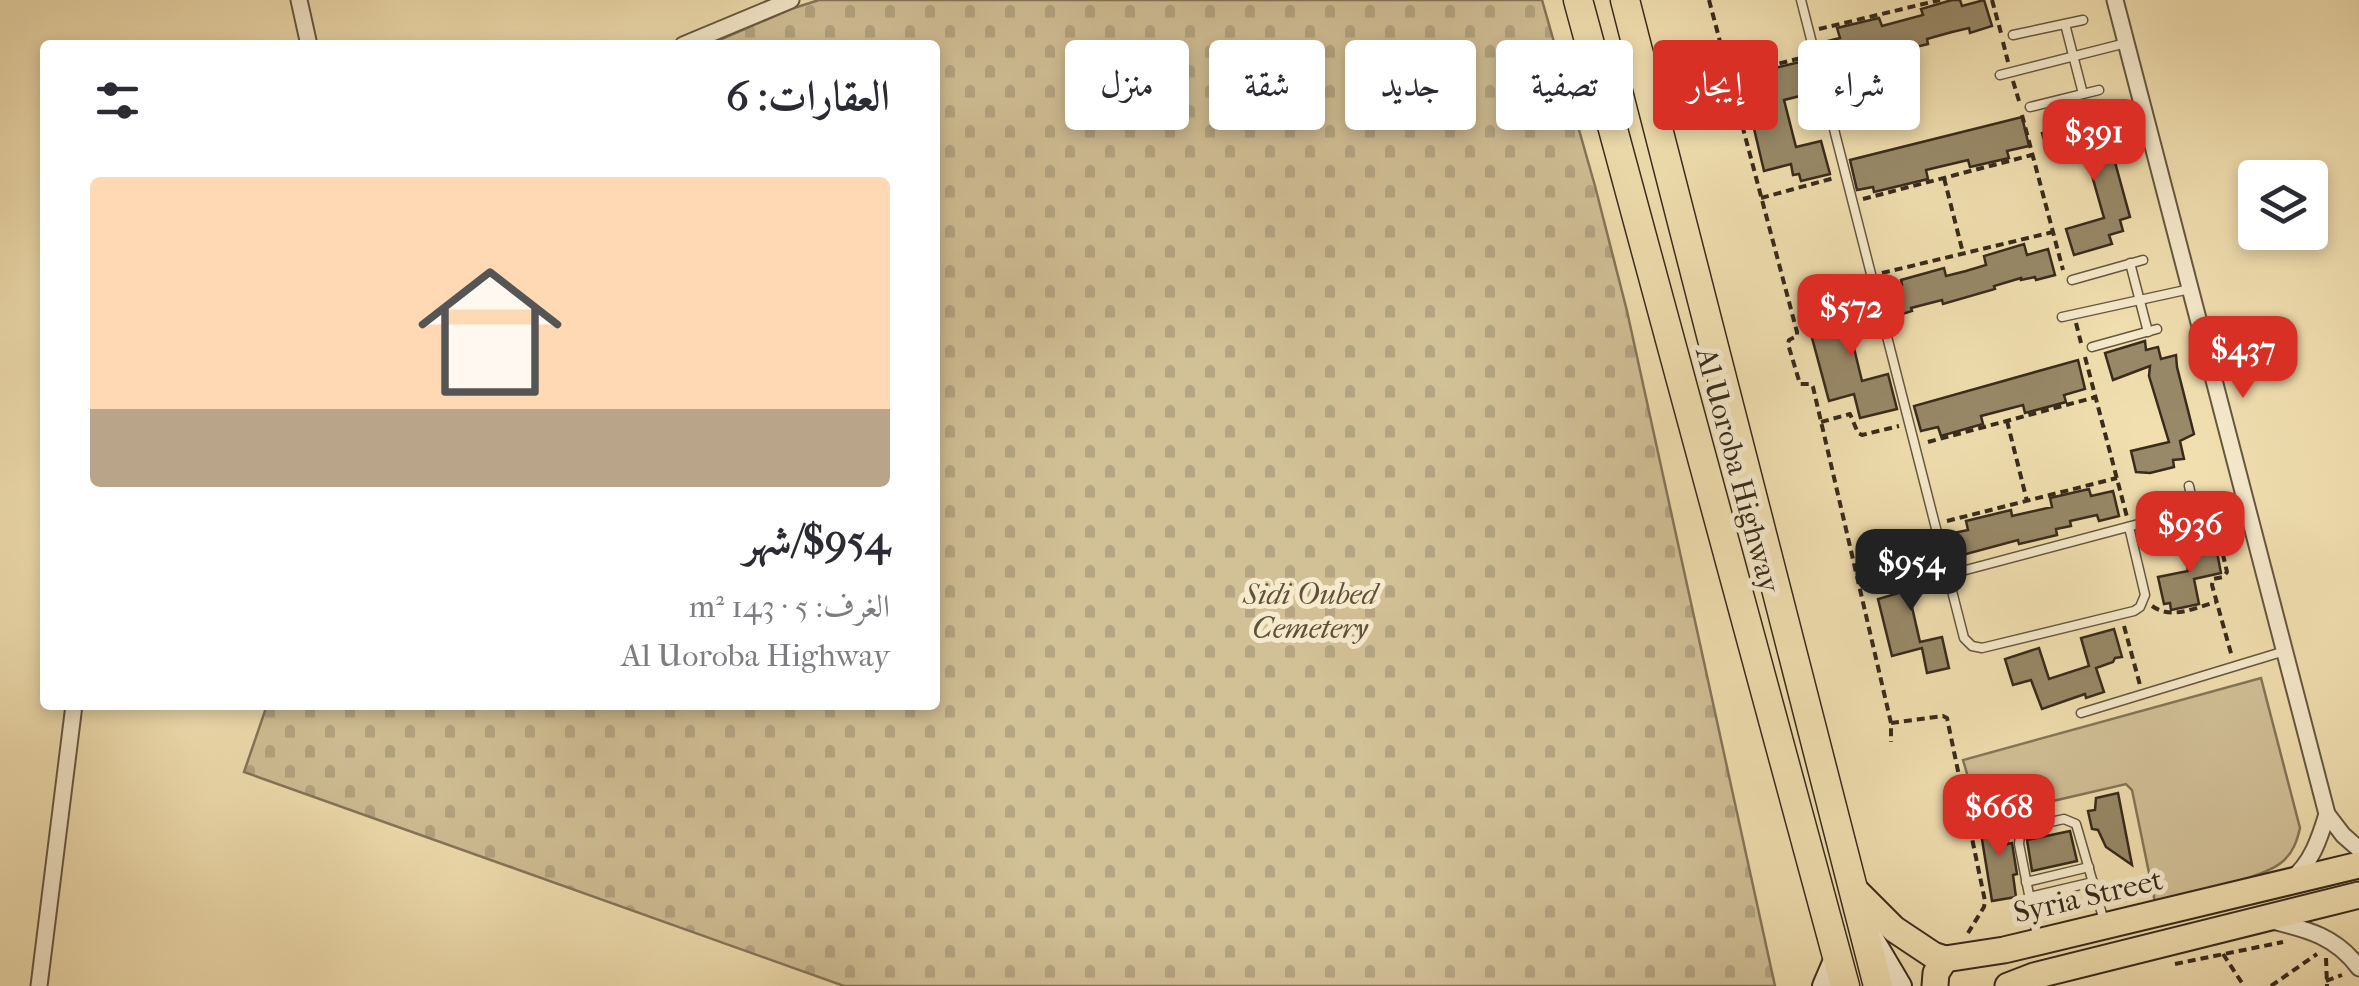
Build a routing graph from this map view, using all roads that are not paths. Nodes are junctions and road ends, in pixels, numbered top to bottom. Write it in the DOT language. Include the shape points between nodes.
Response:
graph roads {
  1 [pos="299,0"];
  2 [pos="790,0"];
  3 [pos="1578,0"];
  4 [pos="1625,0"];
  5 [pos="1801,0"];
  6 [pos="2115,0"];
  7 [pos="2083,20"];
  8 [pos="2065,24"];
  9 [pos="2013,35"];
  10 [pos="307,40"];
  11 [pos="695,40"];
  12 [pos="2126,43"];
  13 [pos="2073,57"];
  14 [pos="2000,75"];
  15 [pos="2099,90"];
  16 [pos="2082,94"];
  17 [pos="2030,106"];
  18 [pos="2144,260"];
  19 [pos="2130,264"];
  20 [pos="2072,280"];
  21 [pos="2190,288"];
  22 [pos="2139,300"];
  23 [pos="2062,317"];
  24 [pos="2092,347"];
  25 [pos="2189,486"];
  26 [pos="2244,496"];
  27 [pos="2194,509"];
  28 [pos="2129,526"];
  29 [pos="1947,575"];
  30 [pos="2285,651"];
  31 [pos="73,710"];
  32 [pos="2080,713"];
  33 [pos="2327,814"];
  34 [pos="2359,850"];
  35 [pos="2034,860"];
  36 [pos="2359,865"];
  37 [pos="2023,868"];
  38 [pos="2089,868"];
  39 [pos="2026,882"];
  40 [pos="2093,882"];
  41 [pos="2284,883"];
  42 [pos="1853,888"];
  43 [pos="2359,894"];
  44 [pos="2030,897"];
  45 [pos="2263,919"];
  46 [pos="1862,924"];
  47 [pos="2105,926"];
  48 [pos="2038,942"];
  49 [pos="1836,958"];
  50 [pos="1945,958"];
  51 [pos="2354,970"];
  52 [pos="39,986"];
  53 [pos="1824,986"];
  54 [pos="1834,986"];
  55 [pos="1845,986"];
  56 [pos="1878,986"];
  57 [pos="1900,986"];
  58 [pos="1935,986"];
  59 [pos="2008,986"];
  1 -- 10 [label="street"];
  2 -- 11 [label="street"];
  3 -- 49 [label="highway, Al Uoroba Highway"];
  4 -- 42 [label="highway, Al Uoroba Highway"];
  5 -- 29 [label="lane"];
  6 -- 12 [label="street"];
  7 -- 8 [label="lane"];
  8 -- 9 [label="lane"];
  8 -- 13 [label="lane"];
  12 -- 13 [label="lane"];
  12 -- 21 [label="street"];
  13 -- 14 [label="lane"];
  13 -- 16 [label="lane"];
  15 -- 16 [label="lane"];
  16 -- 17 [label="lane"];
  18 -- 19 [label="lane"];
  19 -- 20 [label="lane"];
  19 -- 22 [label="lane"];
  21 -- 22 [label="lane"];
  21 -- 26 [label="street"];
  22 -- 23 [label="lane"];
  22 -- 24 [label="lane" via="2152,330"];
  25 -- 27 [label="lane"];
  26 -- 27 [label="lane"];
  26 -- 30 [label="street"];
  27 -- 28 [label="lane"];
  28 -- 29 [label="lane"];
  28 -- 29 [label="lane" via="2144,588 2144,601 2134,611 1977,648 1964,638"];
  30 -- 32 [label="lane"];
  30 -- 33 [label="street"];
  31 -- 52 [label="street"];
  33 -- 34 [label="street"];
  33 -- 41 [label="street" via="2307,861"];
  35 -- 37 [label="lane"];
  36 -- 41 [label="main road, Syria Street"];
  37 -- 38 [label="lane" via="2023,830 2068,818 2076,824"];
  37 -- 39 [label="lane"];
  38 -- 39 [label="lane"];
  38 -- 40 [label="lane"];
  39 -- 44 [label="lane"];
  40 -- 44 [label="lane"];
  40 -- 47 [label="lane"];
  41 -- 47 [label="main road, Syria Street"];
  42 -- 46 [label="highway, Al Uoroba Highway"];
  42 -- 50 [label="main road" via="1894,928"];
  43 -- 45 [label="main road"];
  44 -- 48 [label="lane"];
  45 -- 51 [label="street" via="2321,934 2345,951"];
  45 -- 59 [label="main road"];
  46 -- 56 [label="highway, Al Uoroba Highway"];
  46 -- 57 [label="main road, Al Uoroba Highway"];
  47 -- 48 [label="main road, Syria Street"];
  48 -- 50 [label="main road, Syria Street"];
  49 -- 53 [label="main road"];
  49 -- 54 [label="main road, Al Uoroba Highway"];
  49 -- 55 [label="highway, Al Uoroba Highway"];
  50 -- 58 [label="main road"];
}
